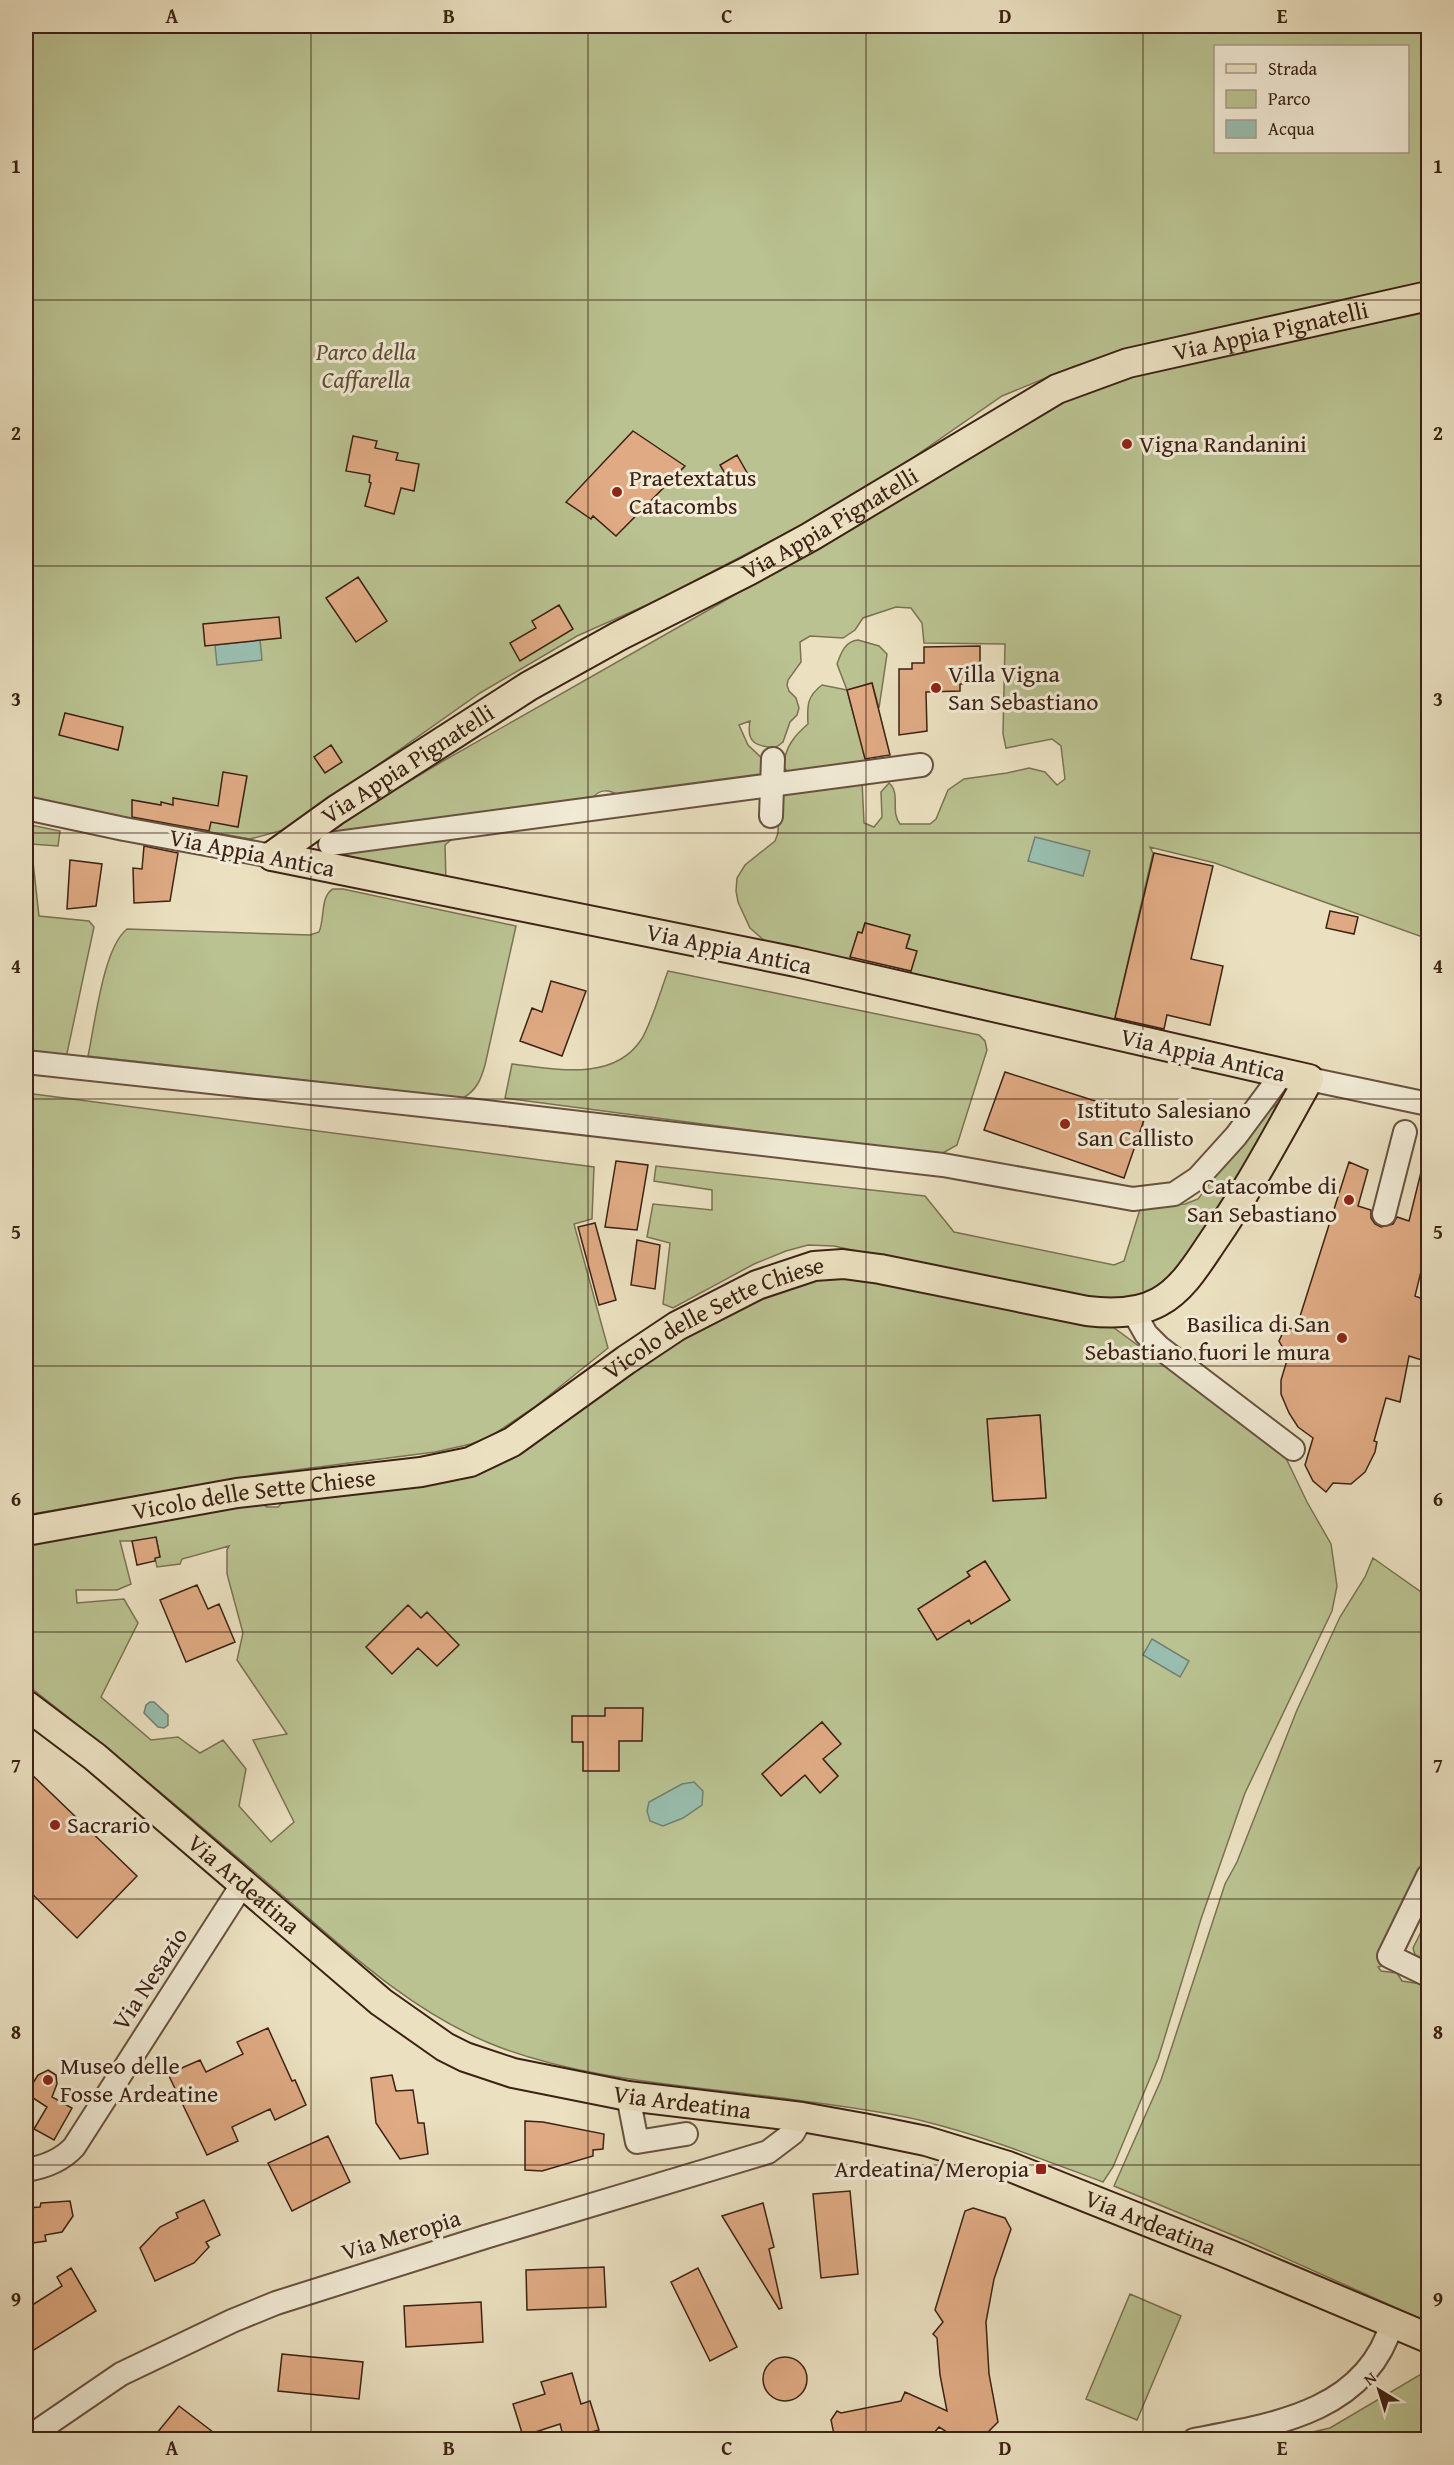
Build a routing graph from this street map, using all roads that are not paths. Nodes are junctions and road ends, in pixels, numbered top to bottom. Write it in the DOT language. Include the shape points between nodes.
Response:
graph roads {
  1 [pos="1428,296"];
  2 [pos="773,759"];
  3 [pos="921,765"];
  4 [pos="772,785"];
  5 [pos="26,808"];
  6 [pos="771,816"];
  7 [pos="330,844"];
  8 [pos="272,856"];
  9 [pos="26,1062"];
  10 [pos="1295,1076"];
  11 [pos="1428,1104"];
  12 [pos="1405,1132"];
  13 [pos="1384,1214"];
  14 [pos="1133,1311"];
  15 [pos="1293,1449"];
  16 [pos="26,1531"];
  17 [pos="26,1705"];
  18 [pos="1428,1876"];
  19 [pos="242,1885"];
  20 [pos="1428,1975"];
  21 [pos="628,2096"];
  22 [pos="802,2116"];
  23 [pos="687,2134"];
  24 [pos="26,2170"];
  25 [pos="1392,2323"];
  26 [pos="1428,2338"];
  27 [pos="26,2439"];
  28 [pos="1194,2439"];
  1 -- 8 [label="main road, Via Appia Pignatelli" via="1128,363 1058,389 803,541 520,692 346,803"];
  2 -- 4 [label="street"];
  3 -- 4 [label="street"];
  4 -- 6 [label="street"];
  4 -- 7 [label="street"];
  5 -- 8 [label="street, Via Appia Antica"];
  8 -- 10 [label="main road, Via Appia Antica" via="796,962"];
  9 -- 10 [label="street" via="943,1165 1133,1199 1174,1194 1198,1178"];
  10 -- 11 [label="street, Via Appia Antica"];
  10 -- 14 [label="main road, Vicolo delle Sette Chiese" via="1236,1207 1191,1273 1167,1297"];
  12 -- 13 [label="street"];
  14 -- 15 [label="street" via="1159,1347"];
  14 -- 16 [label="main road, Vicolo delle Sette Chiese" via="1069,1308 880,1269 843,1264 814,1266 757,1284 677,1326 512,1442 470,1462 422,1472 237,1493"];
  17 -- 19 [label="main road, Via Ardeatina" via="95,1756"];
  18 -- 20 [label="street" via="1389,1956"];
  19 -- 21 [label="main road, Via Ardeatina" via="381,2002 445,2047 513,2073"];
  19 -- 24 [label="street, Via Nesazio" via="74,2147 55,2162"];
  21 -- 22 [label="main road, Via Ardeatina"];
  21 -- 23 [label="street" via="637,2142"];
  22 -- 25 [label="main road, Via Ardeatina" via="926,2141 1008,2166"];
  22 -- 27 [label="street, Via Meropia" via="794,2133 768,2152 318,2288 232,2321 121,2374"];
  25 -- 26 [label="main road, Via Ardeatina"];
  25 -- 28 [label="street" via="1377,2357 1347,2389 1326,2404 1276,2422"];
}
